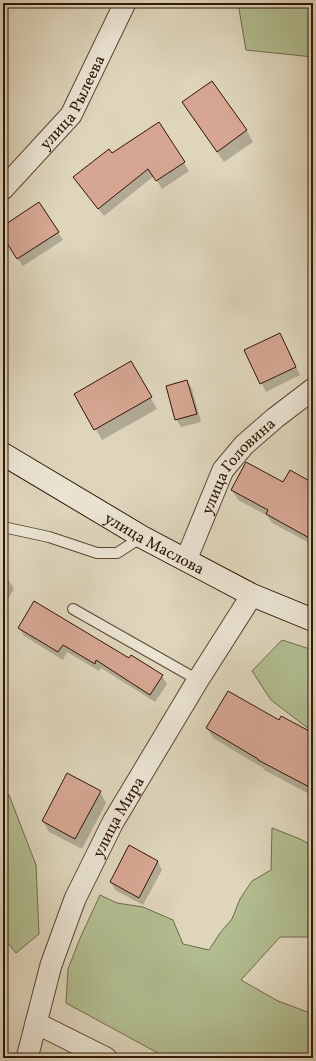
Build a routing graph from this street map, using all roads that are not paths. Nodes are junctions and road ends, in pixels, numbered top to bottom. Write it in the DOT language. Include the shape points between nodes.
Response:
graph roads {
  1 [pos="124,3"];
  2 [pos="3,190"];
  3 [pos="313,389"];
  4 [pos="3,454"];
  5 [pos="3,527"];
  6 [pos="142,537"];
  7 [pos="186,560"];
  8 [pos="252,595"];
  9 [pos="73,609"];
  10 [pos="313,620"];
  11 [pos="198,680"];
  12 [pos="36,1022"];
  13 [pos="27,1058"];
  14 [pos="106,1058"];
  1 -- 2 [label="street, улица Рылеева" via="71,115"];
  3 -- 7 [label="street, улица Головина" via="244,445 223,470"];
  4 -- 6 [label="main road, улица Маслова"];
  5 -- 6 [label="lane" via="49,537 97,553 117,553"];
  6 -- 7 [label="main road, улица Маслова"];
  7 -- 8 [label="main road, улица Маслова"];
  8 -- 10 [label="main road, улица Маслова"];
  8 -- 11 [label="street, улица Мира"];
  9 -- 11 [label="lane"];
  11 -- 12 [label="street, улица Мира" via="113,822 75,899 51,965"];
  12 -- 13 [label="street, улица Мира"];
  12 -- 14 [label="street"];
}
